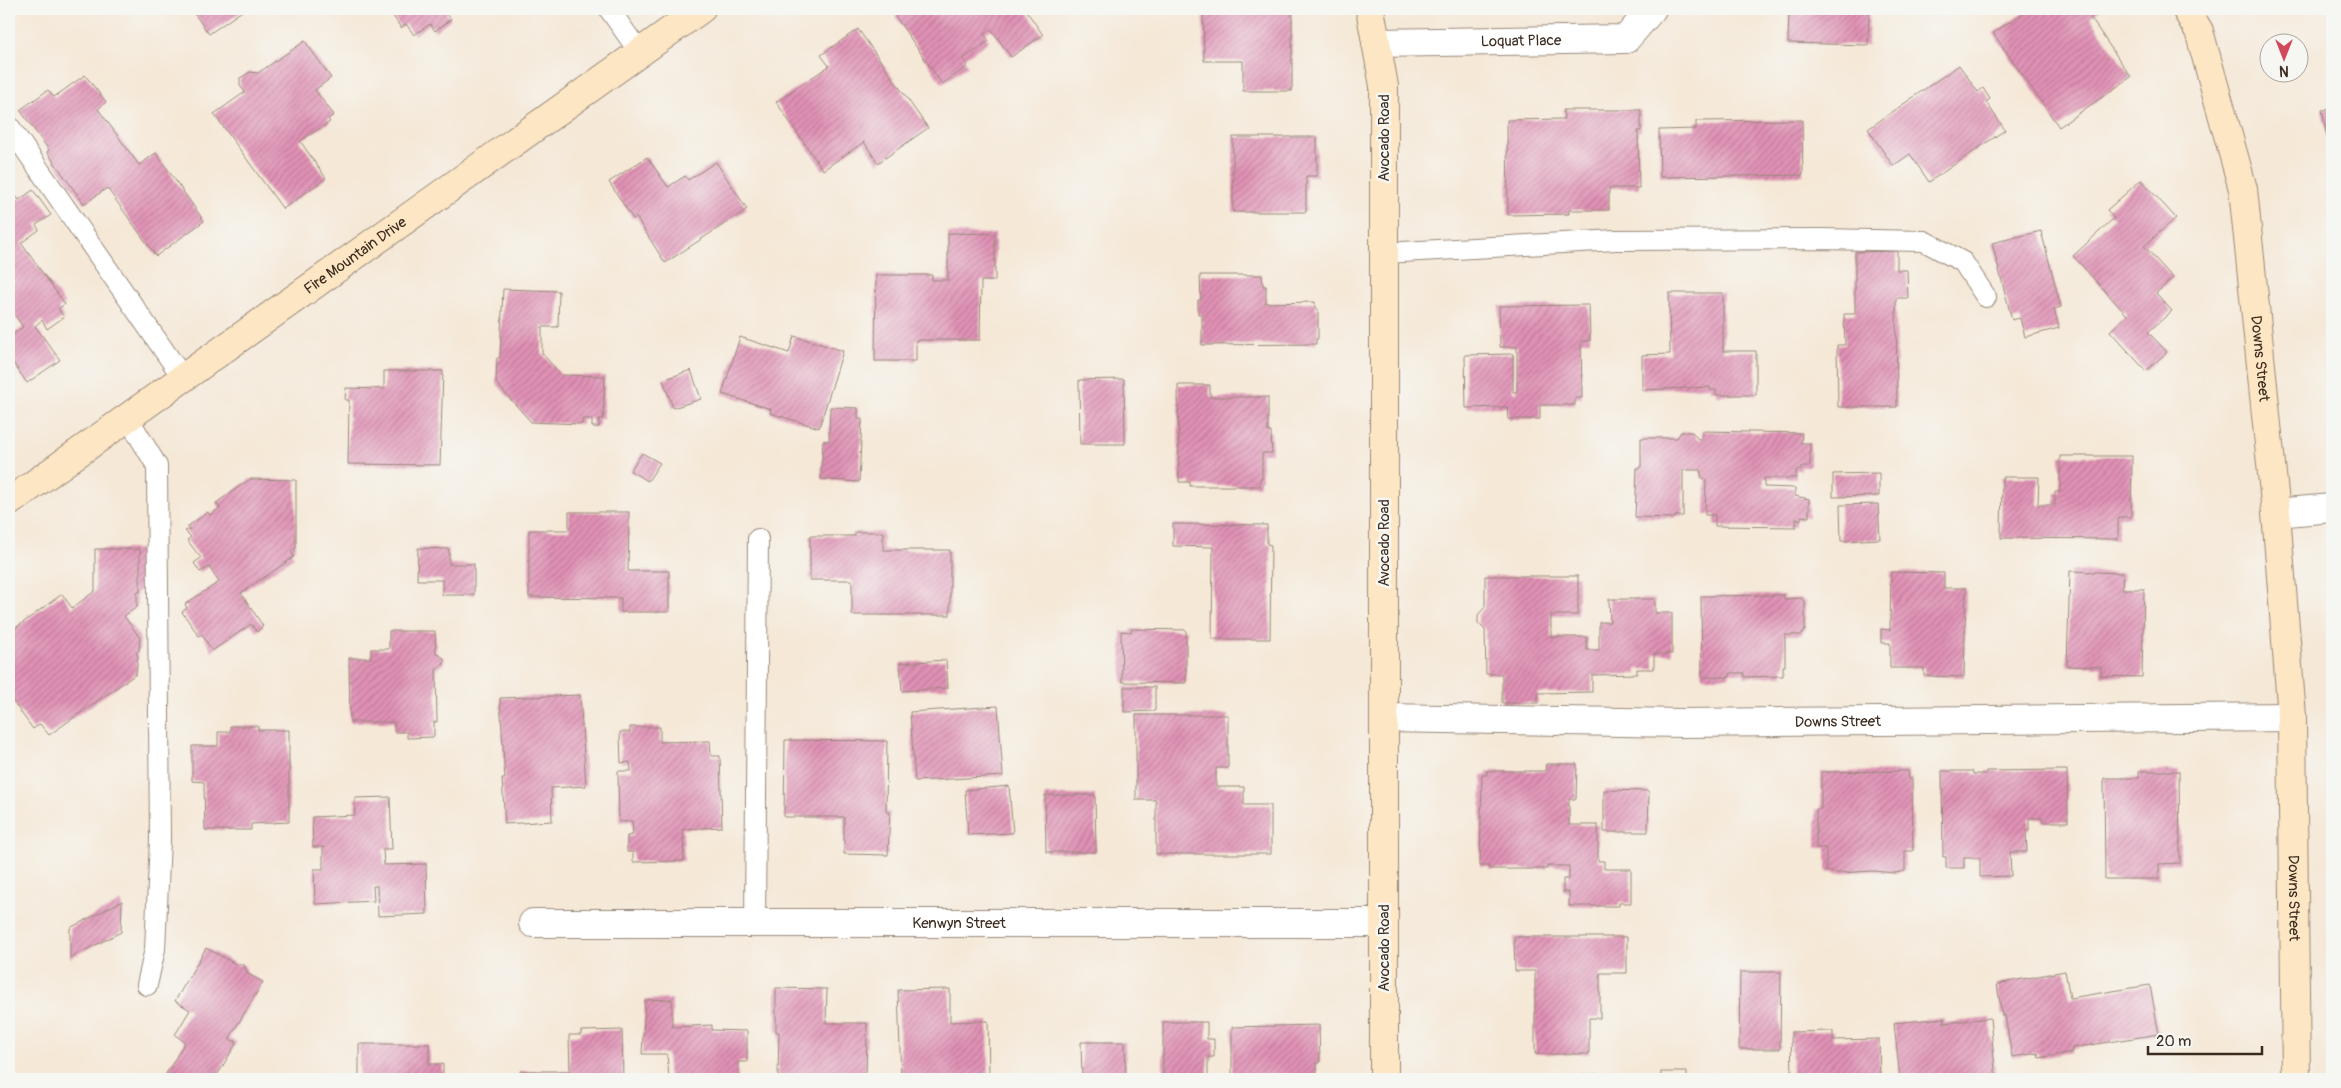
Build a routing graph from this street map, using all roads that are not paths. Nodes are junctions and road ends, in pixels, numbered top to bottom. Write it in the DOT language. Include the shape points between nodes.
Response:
graph roads {
  1 [pos="609,9"];
  2 [pos="702,9"];
  3 [pos="1370,9"];
  4 [pos="1652,9"];
  5 [pos="2186,9"];
  6 [pos="1376,43"];
  7 [pos="640,53"];
  8 [pos="9,126"];
  9 [pos="1384,253"];
  10 [pos="1986,297"];
  11 [pos="183,378"];
  12 [pos="128,418"];
  13 [pos="9,502"];
  14 [pos="2332,508"];
  15 [pos="2276,513"];
  16 [pos="758,539"];
  17 [pos="2292,717"];
  18 [pos="1384,718"];
  19 [pos="533,923"];
  20 [pos="755,923"];
  21 [pos="1384,923"];
  22 [pos="147,985"];
  23 [pos="1384,1079"];
  24 [pos="2296,1079"];
  1 -- 7 [label="lane"];
  2 -- 7 [label="main road, Fire Mountain Drive"];
  3 -- 6 [label="main road, Avocado Road"];
  4 -- 6 [label="street, Loquat Place" via="1626,39"];
  5 -- 15 [label="main road, Downs Street" via="2199,31 2244,189"];
  6 -- 9 [label="main road, Avocado Road" via="1384,86"];
  7 -- 11 [label="main road, Fire Mountain Drive"];
  8 -- 11 [label="lane"];
  9 -- 10 [label="lane" via="1616,240 1924,241 1963,262"];
  9 -- 18 [label="main road, Avocado Road"];
  11 -- 12 [label="main road, Fire Mountain Drive"];
  12 -- 13 [label="main road, Fire Mountain Drive"];
  12 -- 22 [label="lane" via="157,466 160,840 155,949"];
  14 -- 15 [label="street"];
  15 -- 17 [label="main road, Downs Street"];
  16 -- 20 [label="lane"];
  17 -- 18 [label="street, Downs Street" via="1682,723"];
  17 -- 24 [label="main road, Downs Street"];
  18 -- 21 [label="main road, Avocado Road"];
  19 -- 20 [label="street, Kenwyn Street"];
  20 -- 21 [label="street, Kenwyn Street"];
  21 -- 23 [label="main road, Avocado Road"];
}
